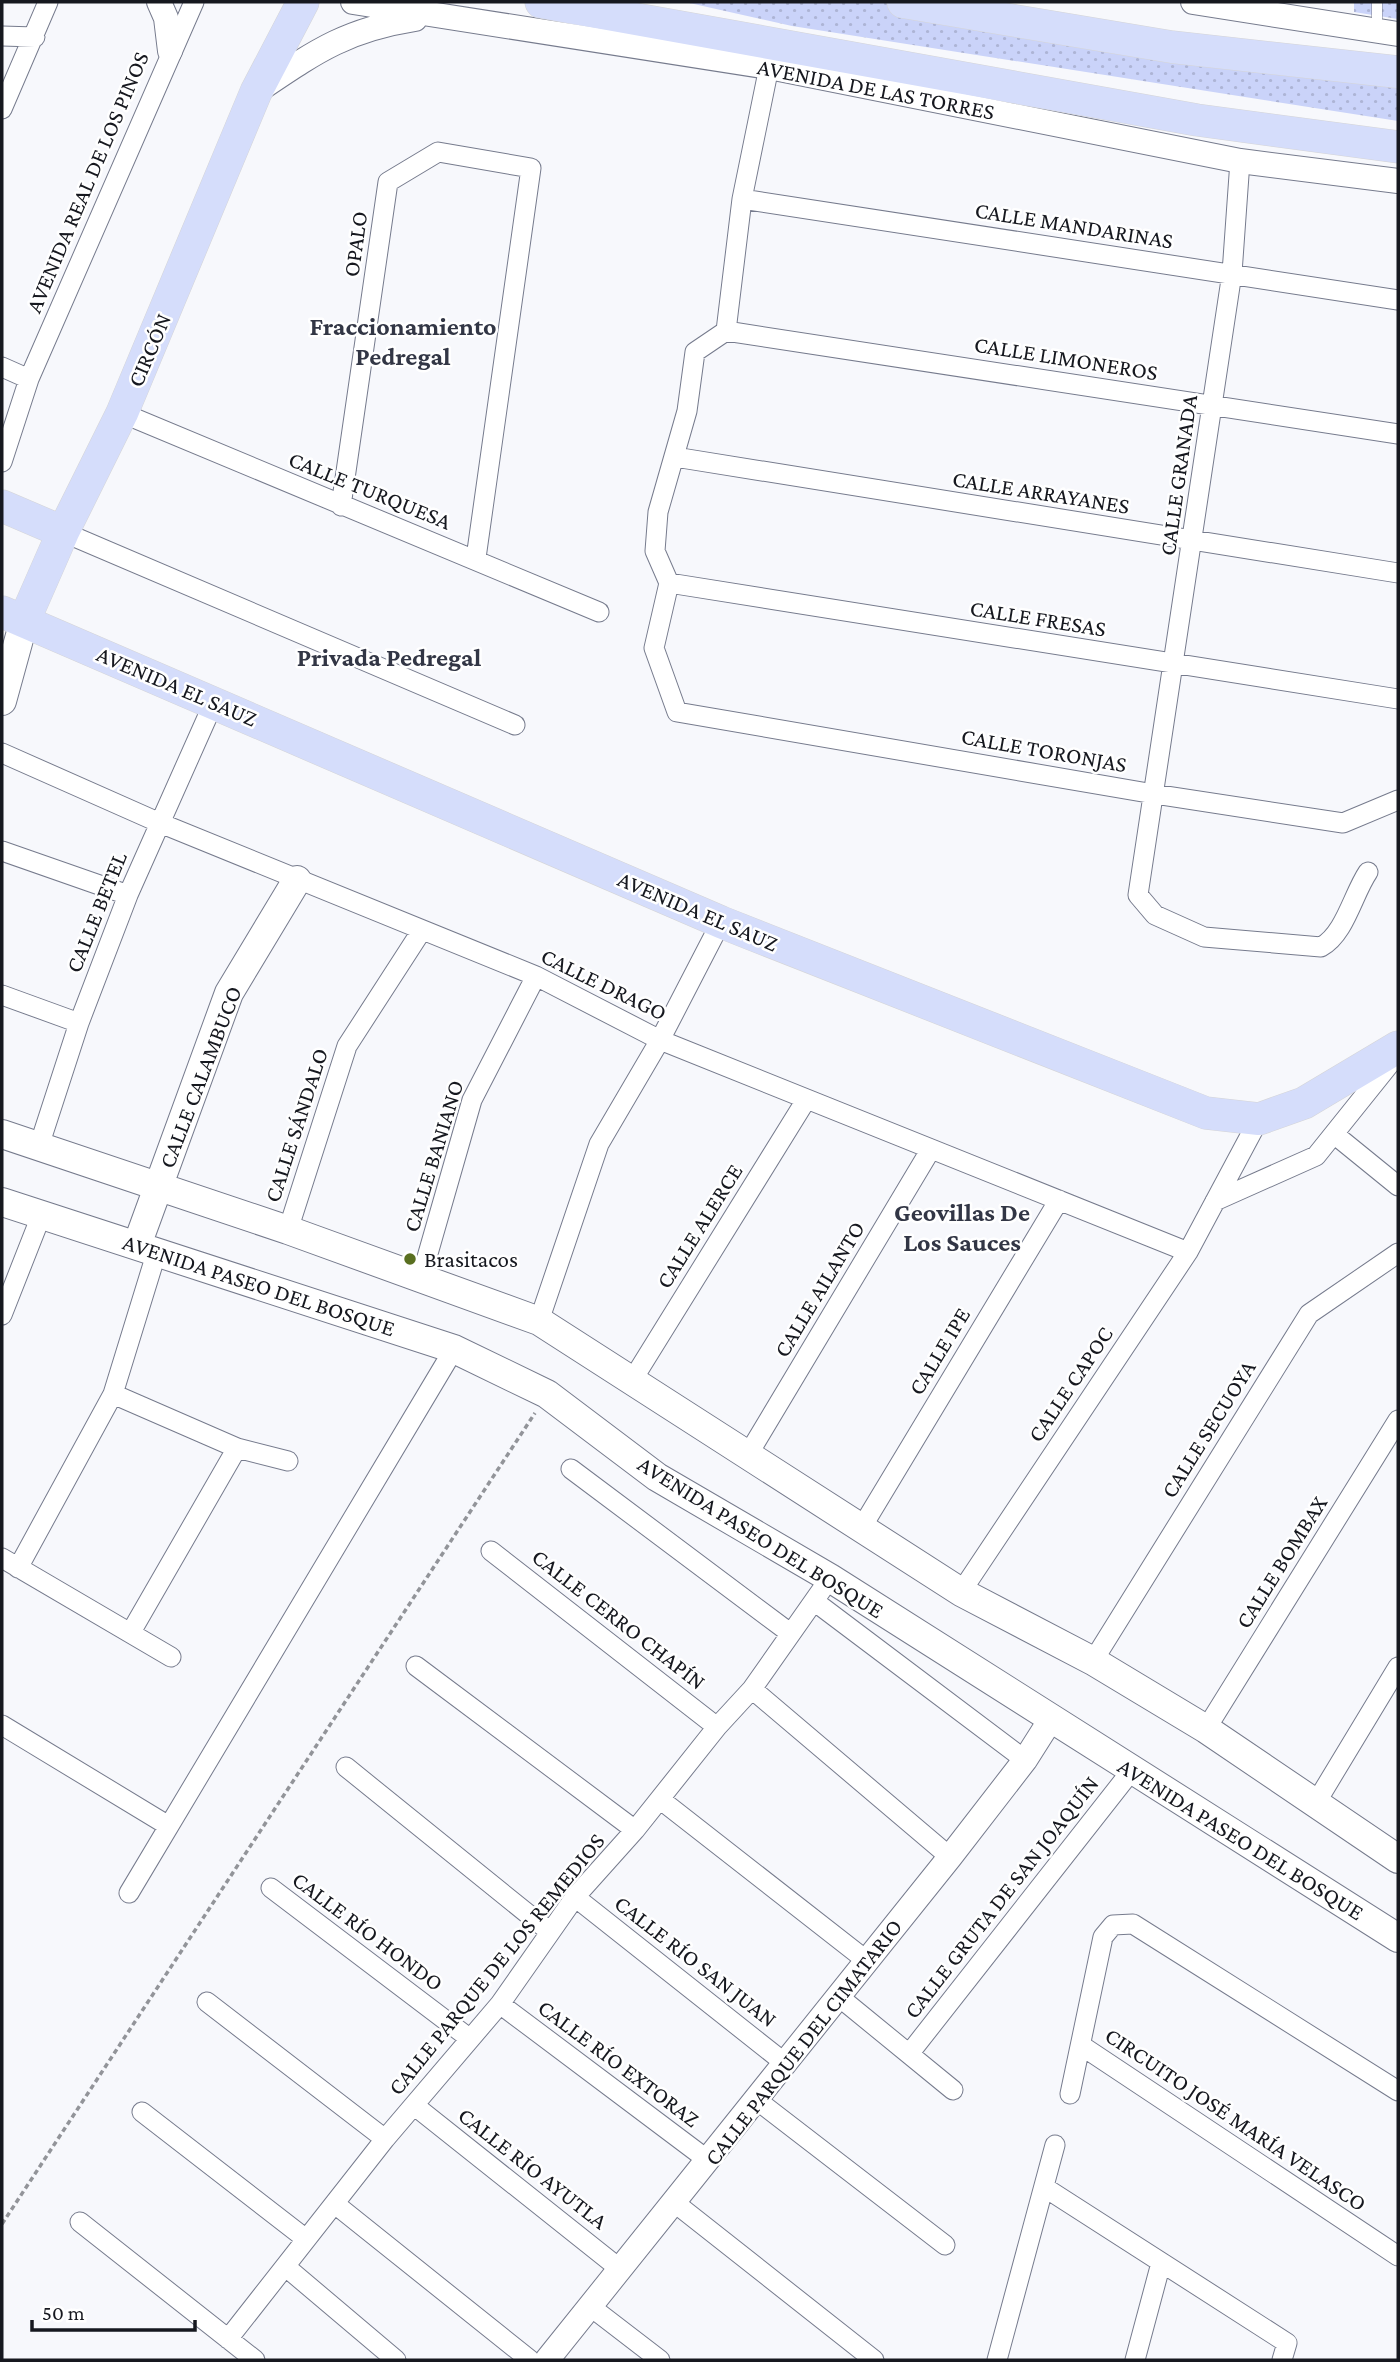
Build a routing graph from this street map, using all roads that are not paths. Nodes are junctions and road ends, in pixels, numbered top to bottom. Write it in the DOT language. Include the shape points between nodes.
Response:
graph roads {
  1 [pos="48,2"];
  2 [pos="159,2"];
  3 [pos="194,2"];
  4 [pos="303,2"];
  5 [pos="353,2"];
  6 [pos="541,2"];
  7 [pos="903,2"];
  8 [pos="1193,2"];
  9 [pos="1377,2"];
  10 [pos="436,15"];
  11 [pos="1388,32"];
  12 [pos="2,36"];
  13 [pos="35,37"];
  14 [pos="170,51"];
  15 [pos="769,66"];
  16 [pos="1398,72"];
  17 [pos="256,92"];
  18 [pos="2,109"];
  19 [pos="1398,147"];
  20 [pos="1240,161"];
  21 [pos="1398,181"];
  22 [pos="742,199"];
  23 [pos="1232,273"];
  24 [pos="1398,300"];
  25 [pos="726,331"];
  26 [pos="2,367"];
  27 [pos="29,379"];
  28 [pos="1213,405"];
  29 [pos="122,413"];
  30 [pos="1398,434"];
  31 [pos="675,457"];
  32 [pos="2,462"];
  33 [pos="2,506"];
  34 [pos="341,506"];
  35 [pos="62,532"];
  36 [pos="1194,542"];
  37 [pos="476,558"];
  38 [pos="1398,573"];
  39 [pos="669,583"];
  40 [pos="599,612"];
  41 [pos="13,617"];
  42 [pos="1172,664"];
  43 [pos="1398,699"];
  44 [pos="2,701"];
  45 [pos="214,702"];
  46 [pos="515,725"];
  47 [pos="2,753"];
  48 [pos="1154,794"];
  49 [pos="1398,800"];
  50 [pos="160,823"];
  51 [pos="2,851"];
  52 [pos="1368,872"];
  53 [pos="297,880"];
  54 [pos="128,895"];
  55 [pos="721,922"];
  56 [pos="422,930"];
  57 [pos="536,976"];
  58 [pos="2,995"];
  59 [pos="79,1023"];
  60 [pos="660,1040"];
  61 [pos="1398,1047"];
  62 [pos="1398,1054"];
  63 [pos="806,1100"];
  64 [pos="1259,1119"];
  65 [pos="2,1134"];
  66 [pos="1334,1134"];
  67 [pos="39,1146"];
  68 [pos="932,1149"];
  69 [pos="158,1186"];
  70 [pos="1398,1186"];
  71 [pos="1059,1200"];
  72 [pos="1214,1201"];
  73 [pos="2,1202"];
  74 [pos="41,1216"];
  75 [pos="288,1230"];
  76 [pos="147,1248"];
  77 [pos="1188,1252"];
  78 [pos="1398,1253"];
  79 [pos="421,1278"];
  80 [pos="2,1315"];
  81 [pos="539,1321"];
  82 [pos="454,1349"];
  83 [pos="633,1379"];
  84 [pos="113,1394"];
  85 [pos="1398,1420"];
  86 [pos="237,1448"];
  87 [pos="749,1453"];
  88 [pos="288,1461"];
  89 [pos="571,1469"];
  90 [pos="862,1527"];
  91 [pos="491,1550"];
  92 [pos="10,1563"];
  93 [pos="830,1578"];
  94 [pos="961,1592"];
  95 [pos="814,1601"];
  96 [pos="131,1632"];
  97 [pos="790,1633"];
  98 [pos="171,1657"];
  99 [pos="1093,1661"];
  100 [pos="416,1666"];
  101 [pos="1398,1667"];
  102 [pos="752,1689"];
  103 [pos="1051,1719"];
  104 [pos="2,1725"];
  105 [pos="717,1727"];
  106 [pos="1206,1729"];
  107 [pos="1025,1760"];
  108 [pos="346,1767"];
  109 [pos="1132,1770"];
  110 [pos="661,1800"];
  111 [pos="1317,1801"];
  112 [pos="167,1825"];
  113 [pos="635,1830"];
  114 [pos="950,1857"];
  115 [pos="1398,1859"];
  116 [pos="271,1888"];
  117 [pos="129,1893"];
  118 [pos="575,1897"];
  119 [pos="548,1931"];
  120 [pos="1398,1938"];
  121 [pos="867,1962"];
  122 [pos="838,1996"];
  123 [pos="207,2002"];
  124 [pos="500,2004"];
  125 [pos="469,2038"];
  126 [pos="1082,2046"];
  127 [pos="909,2054"];
  128 [pos="786,2064"];
  129 [pos="953,2090"];
  130 [pos="1398,2091"];
  131 [pos="1070,2094"];
  132 [pos="758,2101"];
  133 [pos="415,2106"];
  134 [pos="142,2112"];
  135 [pos="385,2139"];
  136 [pos="1055,2145"];
  137 [pos="709,2161"];
  138 [pos="1044,2187"];
  139 [pos="675,2203"];
  140 [pos="335,2204"];
  141 [pos="80,2222"];
  142 [pos="306,2239"];
  143 [pos="945,2245"];
  144 [pos="1398,2256"];
  145 [pos="1161,2263"];
  146 [pos="286,2267"];
  147 [pos="620,2269"];
  148 [pos="591,2307"];
  149 [pos="228,2339"];
  150 [pos="255,2360"];
  151 [pos="396,2360"];
  152 [pos="530,2360"];
  153 [pos="547,2360"];
  154 [pos="660,2360"];
  155 [pos="874,2360"];
  156 [pos="997,2360"];
  157 [pos="1135,2360"];
  158 [pos="1282,2360"];
  1 -- 13 [label="street"];
  2 -- 14 [label="street"];
  3 -- 14 [label="street, AVENIDA REAL DE LOS PINOS"];
  4 -- 17 [label="main road, CIRCÓN"];
  5 -- 10 [label="street, AVENIDA DE LAS TORRES"];
  6 -- 19 [label="main road, AVENIDA DE LAS TORRES" via="1196,120"];
  7 -- 16 [label="main road" via="1172,47"];
  8 -- 11 [label="street"];
  9 -- 11 [label="lane"];
  10 -- 15 [label="street, AVENIDA DE LAS TORRES"];
  10 -- 17 [label="street" via="372,26 337,40"];
  12 -- 13 [label="street"];
  13 -- 18 [label="street"];
  14 -- 27 [label="street, AVENIDA REAL DE LOS PINOS"];
  15 -- 20 [label="street, AVENIDA DE LAS TORRES"];
  15 -- 22 [label="street"];
  17 -- 29 [label="main road, CIRCÓN"];
  20 -- 21 [label="street, AVENIDA DE LAS TORRES"];
  20 -- 23 [label="street, CALLE GRANADA"];
  22 -- 23 [label="street, CALLE MANDARINAS"];
  22 -- 25 [label="street"];
  23 -- 24 [label="street, CALLE MANDARINAS"];
  23 -- 28 [label="street, CALLE GRANADA"];
  25 -- 28 [label="street, CALLE LIMONEROS"];
  25 -- 31 [label="street" via="695,352"];
  26 -- 27 [label="street"];
  27 -- 32 [label="street, AVENIDA REAL DE LOS PINOS"];
  28 -- 30 [label="street, CALLE LIMONEROS"];
  28 -- 36 [label="street, CALLE GRANADA"];
  29 -- 34 [label="street, CALLE TURQUESA"];
  29 -- 35 [label="main road, CIRCÓN"];
  31 -- 36 [label="street, CALLE ARRAYANES"];
  31 -- 39 [label="street" via="658,512 655,551"];
  33 -- 35 [label="main road"];
  34 -- 37 [label="street, CALLE TURQUESA"];
  34 -- 37 [label="street, OPALO" via="388,182 438,152 531,168"];
  35 -- 41 [label="main road, CIRCÓN"];
  35 -- 46 [label="street"];
  36 -- 38 [label="street, CALLE ARRAYANES"];
  36 -- 42 [label="street, CALLE GRANADA"];
  37 -- 40 [label="street, CALLE TURQUESA"];
  39 -- 42 [label="street, CALLE FRESAS"];
  39 -- 48 [label="street, CALLE TORONJAS" via="654,648 677,712"];
  41 -- 44 [label="main road, CIRCÓN"];
  41 -- 45 [label="main road, AVENIDA EL SAUZ"];
  42 -- 43 [label="street, CALLE FRESAS"];
  42 -- 48 [label="street, CALLE GRANADA"];
  45 -- 50 [label="street, CALLE BETEL"];
  45 -- 55 [label="main road, AVENIDA EL SAUZ"];
  47 -- 50 [label="street, CALLE DRAGO"];
  48 -- 49 [label="street, CALLE TORONJAS" via="1343,823"];
  48 -- 52 [label="street, CALLE GRANADA" via="1138,895 1155,915 1204,937 1321,947 1334,940"];
  50 -- 53 [label="street, CALLE DRAGO"];
  50 -- 54 [label="street, CALLE BETEL"];
  51 -- 54 [label="street"];
  53 -- 56 [label="street, CALLE DRAGO"];
  53 -- 69 [label="main road, CALLE CALAMBUCO" via="229,993"];
  54 -- 59 [label="street, CALLE BETEL"];
  55 -- 60 [label="street"];
  55 -- 64 [label="main road, AVENIDA EL SAUZ" via="1206,1113"];
  56 -- 57 [label="street, CALLE DRAGO"];
  56 -- 75 [label="street, CALLE SÁNDALO" via="347,1046"];
  57 -- 60 [label="street, CALLE DRAGO"];
  57 -- 79 [label="street, CALLE BANIANO" via="472,1100"];
  58 -- 59 [label="street"];
  59 -- 67 [label="street, CALLE BETEL"];
  60 -- 63 [label="street, CALLE DRAGO"];
  60 -- 81 [label="street" via="599,1144"];
  61 -- 64 [label="main road, AVENIDA EL SAUZ" via="1304,1103"];
  62 -- 66 [label="street"];
  63 -- 68 [label="street, CALLE DRAGO"];
  63 -- 83 [label="street, CALLE ALERCE"];
  64 -- 72 [label="street, CALLE CAPOC"];
  65 -- 67 [label="main road"];
  66 -- 70 [label="street"];
  66 -- 72 [label="street" via="1316,1156"];
  67 -- 69 [label="main road"];
  68 -- 71 [label="street, CALLE DRAGO"];
  68 -- 87 [label="street, CALLE AILANTO"];
  69 -- 75 [label="main road"];
  69 -- 76 [label="main road, CALLE CALAMBUCO"];
  71 -- 77 [label="street, CALLE DRAGO"];
  71 -- 90 [label="street, CALLE IPE"];
  72 -- 77 [label="street, CALLE CAPOC"];
  73 -- 74 [label="main road, AVENIDA PASEO DEL BOSQUE"];
  74 -- 76 [label="main road, AVENIDA PASEO DEL BOSQUE"];
  74 -- 80 [label="street"];
  75 -- 79 [label="main road"];
  76 -- 82 [label="main road, AVENIDA PASEO DEL BOSQUE"];
  76 -- 84 [label="street"];
  77 -- 94 [label="street, CALLE CAPOC"];
  78 -- 99 [label="street, CALLE SECUOYA" via="1309,1314"];
  79 -- 81 [label="main road"];
  81 -- 83 [label="main road"];
  82 -- 93 [label="main road, AVENIDA PASEO DEL BOSQUE" via="547,1394 657,1477"];
  82 -- 112 [label="street"];
  83 -- 87 [label="main road"];
  84 -- 86 [label="street"];
  84 -- 92 [label="street"];
  85 -- 106 [label="street, CALLE BOMBAX"];
  86 -- 88 [label="street"];
  86 -- 96 [label="street"];
  87 -- 90 [label="main road"];
  89 -- 97 [label="street"];
  90 -- 94 [label="main road"];
  91 -- 105 [label="street, CALLE CERRO CHAPÍN"];
  92 -- 96 [label="street"];
  93 -- 95 [label="street, CALLE PARQUE DE LOS REMEDIOS"];
  93 -- 103 [label="main road, AVENIDA PASEO DEL BOSQUE"];
  94 -- 99 [label="main road"];
  95 -- 97 [label="street, CALLE PARQUE DE LOS REMEDIOS"];
  95 -- 107 [label="street"];
  96 -- 98 [label="street"];
  97 -- 102 [label="street, CALLE PARQUE DE LOS REMEDIOS"];
  99 -- 106 [label="main road"];
  100 -- 113 [label="street"];
  101 -- 111 [label="street"];
  102 -- 105 [label="street, CALLE PARQUE DE LOS REMEDIOS"];
  102 -- 114 [label="street"];
  103 -- 107 [label="street, CALLE PARQUE DEL CIMATARIO"];
  103 -- 109 [label="main road, AVENIDA PASEO DEL BOSQUE"];
  104 -- 112 [label="street"];
  105 -- 110 [label="street, CALLE PARQUE DE LOS REMEDIOS"];
  106 -- 111 [label="main road"];
  107 -- 114 [label="street, CALLE PARQUE DEL CIMATARIO"];
  108 -- 119 [label="street"];
  109 -- 120 [label="main road, AVENIDA PASEO DEL BOSQUE"];
  109 -- 127 [label="street, CALLE GRUTA DE SAN JOAQUÍN"];
  110 -- 113 [label="street, CALLE PARQUE DE LOS REMEDIOS"];
  110 -- 121 [label="street"];
  111 -- 115 [label="main road"];
  112 -- 117 [label="street"];
  113 -- 118 [label="street, CALLE PARQUE DE LOS REMEDIOS"];
  114 -- 121 [label="street, CALLE PARQUE DEL CIMATARIO"];
  116 -- 125 [label="street, CALLE RÍO HONDO"];
  118 -- 119 [label="street, CALLE PARQUE DE LOS REMEDIOS"];
  118 -- 128 [label="street, CALLE RÍO SAN JUAN"];
  119 -- 124 [label="street, CALLE PARQUE DE LOS REMEDIOS"];
  121 -- 122 [label="street, CALLE PARQUE DEL CIMATARIO"];
  122 -- 127 [label="street"];
  122 -- 128 [label="street, CALLE PARQUE DEL CIMATARIO"];
  123 -- 135 [label="street"];
  124 -- 125 [label="street, CALLE PARQUE DE LOS REMEDIOS"];
  124 -- 137 [label="street, CALLE RÍO EXTORAZ"];
  125 -- 133 [label="street, CALLE PARQUE DE LOS REMEDIOS"];
  126 -- 130 [label="street, CIRCUITO JOSÉ MARÍA VELASCO" via="1103,1937 1113,1925 1133,1924"];
  126 -- 131 [label="street, CIRCUITO JOSÉ MARÍA VELASCO"];
  126 -- 144 [label="street, CIRCUITO JOSÉ MARÍA VELASCO"];
  127 -- 129 [label="street"];
  128 -- 132 [label="street, CALLE PARQUE DEL CIMATARIO"];
  132 -- 137 [label="street, CALLE PARQUE DEL CIMATARIO"];
  132 -- 143 [label="street"];
  133 -- 135 [label="street, CALLE PARQUE DE LOS REMEDIOS"];
  133 -- 147 [label="street, CALLE RÍO AYUTLA"];
  134 -- 142 [label="street"];
  135 -- 140 [label="street, CALLE PARQUE DE LOS REMEDIOS"];
  136 -- 138 [label="street"];
  137 -- 139 [label="street, CALLE PARQUE DEL CIMATARIO"];
  138 -- 145 [label="street"];
  138 -- 156 [label="street"];
  139 -- 147 [label="street, CALLE PARQUE DEL CIMATARIO"];
  139 -- 155 [label="street"];
  140 -- 142 [label="street, CALLE PARQUE DE LOS REMEDIOS"];
  140 -- 152 [label="street"];
  141 -- 149 [label="street"];
  142 -- 146 [label="street, CALLE PARQUE DE LOS REMEDIOS"];
  145 -- 157 [label="street"];
  145 -- 158 [label="street" via="1287,2343"];
  146 -- 149 [label="street, CALLE PARQUE DE LOS REMEDIOS"];
  146 -- 151 [label="street"];
  147 -- 148 [label="street, CALLE PARQUE DEL CIMATARIO"];
  148 -- 153 [label="street, CALLE PARQUE DEL CIMATARIO"];
  148 -- 154 [label="street"];
  149 -- 150 [label="street"];
}
